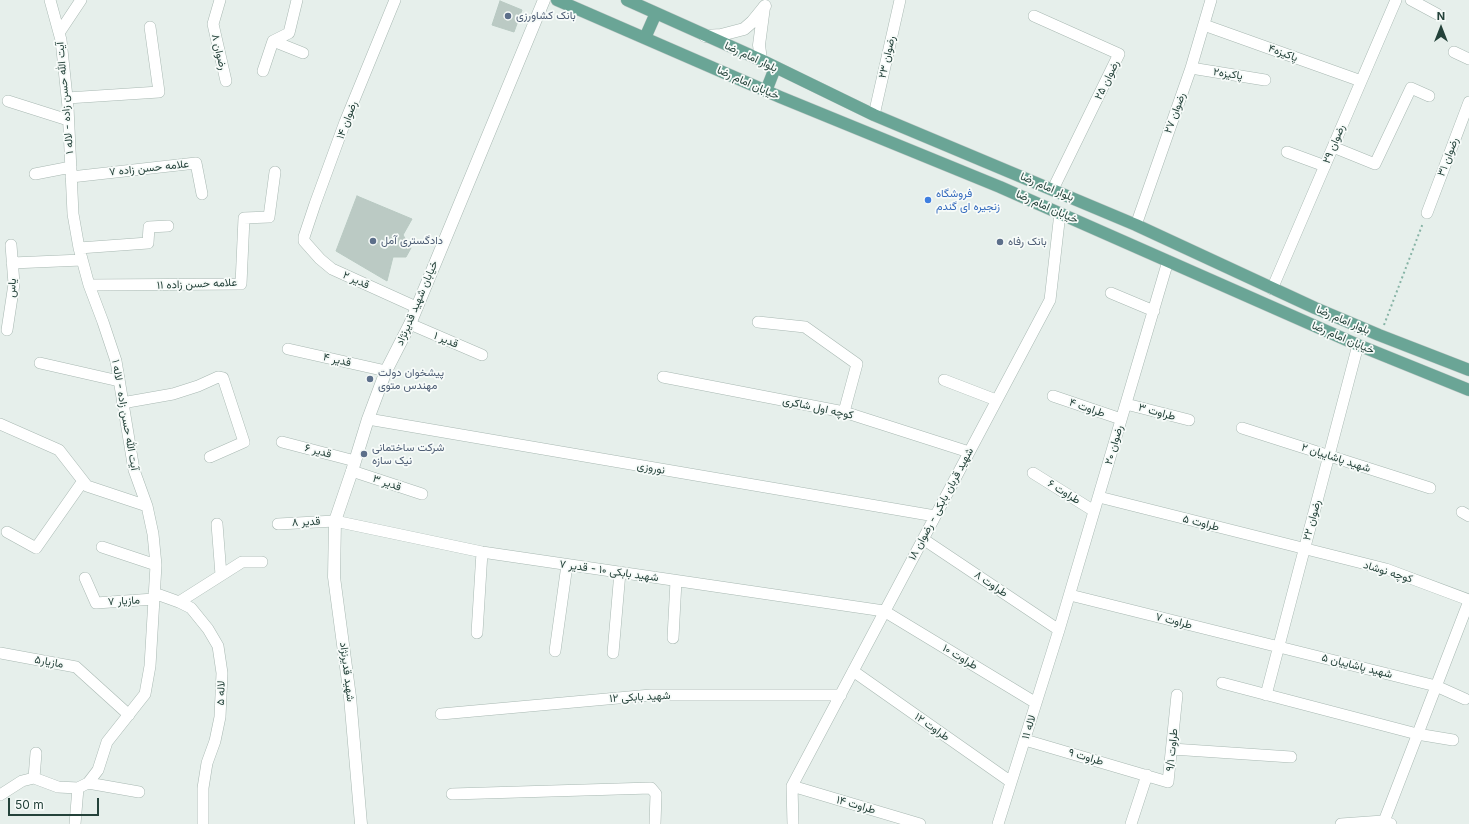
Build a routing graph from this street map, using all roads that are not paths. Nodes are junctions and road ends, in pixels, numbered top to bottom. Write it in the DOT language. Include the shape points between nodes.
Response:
graph roads {
  1 [pos="50,0"];
  2 [pos="81,0"];
  3 [pos="220,0"];
  4 [pos="297,0"];
  5 [pos="395,0"];
  6 [pos="544,0"];
  7 [pos="557,0"];
  8 [pos="627,0"];
  9 [pos="900,0"];
  10 [pos="1211,0"];
  11 [pos="1396,0"];
  12 [pos="1411,0"];
  13 [pos="766,3"];
  14 [pos="656,13"];
  15 [pos="1437,14"];
  16 [pos="1034,16"];
  17 [pos="1204,25"];
  18 [pos="150,27"];
  19 [pos="59,33"];
  20 [pos="705,36"];
  21 [pos="645,38"];
  22 [pos="273,42"];
  23 [pos="1454,52"];
  24 [pos="304,53"];
  25 [pos="1469,59"];
  26 [pos="761,60"];
  27 [pos="775,68"];
  28 [pos="1191,68"];
  29 [pos="263,71"];
  30 [pos="1265,80"];
  31 [pos="226,81"];
  32 [pos="1361,81"];
  33 [pos="766,91"];
  34 [pos="1429,96"];
  35 [pos="67,98"];
  36 [pos="8,101"];
  37 [pos="1469,102"];
  38 [pos="874,115"];
  39 [pos="68,120"];
  40 [pos="1333,147"];
  41 [pos="1287,152"];
  42 [pos="1325,166"];
  43 [pos="71,172"];
  44 [pos="275,172"];
  45 [pos="35,174"];
  46 [pos="1053,189"];
  47 [pos="202,194"];
  48 [pos="1060,213"];
  49 [pos="1427,213"];
  50 [pos="1136,225"];
  51 [pos="168,226"];
  52 [pos="304,241"];
  53 [pos="11,245"];
  54 [pos="79,248"];
  55 [pos="82,260"];
  56 [pos="1168,261"];
  57 [pos="12,263"];
  58 [pos="89,285"];
  59 [pos="1272,289"];
  60 [pos="1112,293"];
  61 [pos="416,307"];
  62 [pos="1154,311"];
  63 [pos="758,322"];
  64 [pos="410,324"];
  65 [pos="7,330"];
  66 [pos="1358,345"];
  67 [pos="288,349"];
  68 [pos="482,355"];
  69 [pos="40,363"];
  70 [pos="1469,370"];
  71 [pos="386,371"];
  72 [pos="662,378"];
  73 [pos="119,380"];
  74 [pos="944,380"];
  75 [pos="1469,390"];
  76 [pos="1053,396"];
  77 [pos="996,400"];
  78 [pos="122,403"];
  79 [pos="1126,404"];
  80 [pos="844,412"];
  81 [pos="368,419"];
  82 [pos="1121,419"];
  83 [pos="1189,420"];
  84 [pos="0,424"];
  85 [pos="1242,428"];
  86 [pos="282,442"];
  87 [pos="969,452"];
  88 [pos="1329,456"];
  89 [pos="210,457"];
  90 [pos="354,466"];
  91 [pos="1033,473"];
  92 [pos="83,480"];
  93 [pos="1430,488"];
  94 [pos="422,494"];
  95 [pos="1099,496"];
  96 [pos="147,506"];
  97 [pos="1094,511"];
  98 [pos="935,516"];
  99 [pos="335,521"];
  100 [pos="217,524"];
  101 [pos="278,524"];
  102 [pos="7,532"];
  103 [pos="923,539"];
  104 [pos="102,547"];
  105 [pos="1304,549"];
  106 [pos="482,552"];
  107 [pos="262,562"];
  108 [pos="156,565"];
  109 [pos="567,565"];
  110 [pos="620,572"];
  111 [pos="221,575"];
  112 [pos="85,578"];
  113 [pos="676,581"];
  114 [pos="1070,595"];
  115 [pos="154,596"];
  116 [pos="1469,600"];
  117 [pos="179,602"];
  118 [pos="884,611"];
  119 [pos="1059,630"];
  120 [pos="477,633"];
  121 [pos="673,638"];
  122 [pos="1279,647"];
  123 [pos="555,651"];
  124 [pos="0,653"];
  125 [pos="613,653"];
  126 [pos="853,671"];
  127 [pos="1222,683"];
  128 [pos="1436,686"];
  129 [pos="841,694"];
  130 [pos="1177,695"];
  131 [pos="1266,695"];
  132 [pos="1465,699"];
  133 [pos="1036,703"];
  134 [pos="441,714"];
  135 [pos="128,715"];
  136 [pos="1417,734"];
  137 [pos="1025,740"];
  138 [pos="1453,740"];
  139 [pos="1172,750"];
  140 [pos="36,753"];
  141 [pos="1292,757"];
  142 [pos="1147,775"];
  143 [pos="34,778"];
  144 [pos="1011,782"];
  145 [pos="88,783"];
  146 [pos="792,786"];
  147 [pos="78,788"];
  148 [pos="139,792"];
  149 [pos="452,794"];
  150 [pos="0,795"];
  151 [pos="1386,823"];
  152 [pos="75,824"];
  153 [pos="203,824"];
  154 [pos="361,824"];
  155 [pos="655,824"];
  156 [pos="793,824"];
  157 [pos="920,824"];
  158 [pos="998,824"];
  159 [pos="1131,824"];
  160 [pos="1341,824"];
  1 -- 19 [label="street, آیت الله حسن زاده - لاله ۱"];
  2 -- 19 [label="street"];
  3 -- 31 [label="street, رضوان ۸" via="213,24"];
  4 -- 22 [label="street" via="289,33"];
  5 -- 52 [label="street, رضوان ۱۴" via="345,122"];
  6 -- 61 [label="street, خيابان شهيد قديرنژاد"];
  7 -- 21 [label="main road, خیابان امام رضا"];
  8 -- 14 [label="main road, بلوار امام رضا"];
  9 -- 38 [label="street, رضوان ۲۳"];
  10 -- 17 [label="street, رضوان ۲۷"];
  11 -- 32 [label="street, رضوان ۲۹"];
  12 -- 15 [label="street"];
  13 -- 20 [label="street" via="744,29"];
  13 -- 26 [label="street" via="759,45"];
  14 -- 20 [label="main road, بلوار امام رضا"];
  14 -- 21 [label="main road"];
  16 -- 46 [label="street, رضوان ۲۵" via="1119,54"];
  17 -- 28 [label="street, رضوان ۲۷"];
  17 -- 32 [label="street, پاکیزه۴"];
  18 -- 35 [label="street" via="159,92"];
  19 -- 35 [label="street, آیت الله حسن زاده - لاله ۱"];
  20 -- 26 [label="main road, بلوار امام رضا"];
  21 -- 33 [label="main road, خیابان امام رضا"];
  22 -- 24 [label="street"];
  22 -- 29 [label="street"];
  23 -- 25 [label="street"];
  26 -- 27 [label="main road, بلوار امام رضا"];
  27 -- 33 [label="main road"];
  27 -- 38 [label="main road, بلوار امام رضا"];
  28 -- 30 [label="street, پاکیزه۲"];
  28 -- 50 [label="street, رضوان ۲۷"];
  32 -- 40 [label="street, رضوان ۲۹"];
  33 -- 48 [label="main road, خیابان امام رضا"];
  34 -- 40 [label="street" via="1411,88 1375,164"];
  35 -- 39 [label="street, آیت الله حسن زاده - لاله ۱"];
  36 -- 39 [label="street"];
  37 -- 49 [label="street, رضوان ۳۱"];
  38 -- 46 [label="main road, بلوار امام رضا"];
  39 -- 43 [label="street, آیت الله حسن زاده - لاله ۱"];
  40 -- 42 [label="street, رضوان ۲۹"];
  41 -- 42 [label="street"];
  42 -- 59 [label="street, رضوان ۲۹"];
  43 -- 45 [label="street"];
  43 -- 47 [label="street, علامه حسن زاده ۷" via="196,163"];
  43 -- 54 [label="street, آیت الله حسن زاده - لاله ۱" via="73,214"];
  44 -- 58 [label="street, علامه حسن زاده ۱۱" via="269,217 244,218 241,284"];
  46 -- 50 [label="main road, بلوار امام رضا"];
  48 -- 56 [label="main road, خیابان امام رضا"];
  48 -- 77 [label="street, شهید قربان بابکی - رضوان ۱۸" via="1050,300"];
  50 -- 59 [label="main road, بلوار امام رضا"];
  51 -- 54 [label="street" via="149,227 148,243"];
  52 -- 61 [label="street, قدیر ۲" via="320,260 332,269"];
  53 -- 57 [label="street, یاس"];
  54 -- 55 [label="street, آیت الله حسن زاده - لاله ۱"];
  55 -- 57 [label="street"];
  55 -- 58 [label="street, آیت الله حسن زاده - لاله ۱"];
  56 -- 62 [label="street, رضوان ۲۰"];
  56 -- 66 [label="main road, خیابان امام رضا"];
  57 -- 65 [label="street, یاس" via="14,284"];
  58 -- 73 [label="street, آیت الله حسن زاده - لاله ۱" via="116,361"];
  59 -- 70 [label="main road, بلوار امام رضا" via="1380,336"];
  60 -- 62 [label="street"];
  61 -- 64 [label="street, خيابان شهيد قديرنژاد"];
  62 -- 79 [label="street, رضوان ۲۰"];
  63 -- 80 [label="street" via="805,327 857,364"];
  64 -- 68 [label="street, قدیر ۱"];
  64 -- 71 [label="street, خيابان شهيد قديرنژاد"];
  66 -- 75 [label="main road, خیابان امام رضا"];
  66 -- 88 [label="street, رضوان ۲۲"];
  67 -- 71 [label="street, قدیر ۴"];
  69 -- 73 [label="street"];
  71 -- 81 [label="street, خيابان شهيد قديرنژاد"];
  72 -- 80 [label="street, کوچه اول شاکری"];
  73 -- 78 [label="street, آیت الله حسن زاده - لاله ۱"];
  74 -- 77 [label="street"];
  76 -- 82 [label="street, طراوت ۴"];
  77 -- 87 [label="street, شهید قربان بابکی - رضوان ۱۸"];
  78 -- 89 [label="street" via="173,394 218,377 223,378 244,442"];
  78 -- 96 [label="street, آیت الله حسن زاده - لاله ۱" via="134,470"];
  79 -- 82 [label="street, رضوان ۲۰"];
  79 -- 83 [label="street, طراوت ۳"];
  80 -- 87 [label="street, کوچه اول شاکری"];
  81 -- 90 [label="street, خيابان شهيد قديرنژاد"];
  81 -- 98 [label="street, نوروزی"];
  82 -- 95 [label="street, رضوان ۲۰"];
  84 -- 92 [label="street" via="59,450"];
  85 -- 88 [label="street, شهید پاشاییان ۲"];
  86 -- 90 [label="street, قدیر ۶"];
  87 -- 98 [label="street, شهید قربان بابکی - رضوان ۱۸"];
  88 -- 93 [label="street, شهید پاشاییان ۲"];
  88 -- 105 [label="street, رضوان ۲۲"];
  90 -- 94 [label="street, قدیر ۳"];
  90 -- 99 [label="street, خيابان شهيد قديرنژاد"];
  91 -- 97 [label="street, طراوت ۶"];
  92 -- 96 [label="street" via="87,486"];
  92 -- 102 [label="street" via="36,548"];
  95 -- 97 [label="street, رضوان ۲۰"];
  95 -- 105 [label="street, طراوت ۵"];
  96 -- 108 [label="street, آیت الله حسن زاده - لاله ۱"];
  97 -- 114 [label="street, رضوان ۲۰"];
  98 -- 103 [label="street, شهید قربان بابکی - رضوان ۱۸"];
  99 -- 101 [label="street, قدیر ۸"];
  99 -- 106 [label="street, شهید بابکی ۱۰ - قدیر ۷"];
  99 -- 154 [label="street, شهید قدیرنژاد" via="334,577 350,697"];
  100 -- 111 [label="street"];
  103 -- 118 [label="street, شهید قربان بابکی - رضوان ۱۸"];
  103 -- 119 [label="street, طراوت ۸"];
  104 -- 108 [label="street"];
  105 -- 116 [label="street, کوچه نوشاد" via="1386,570"];
  105 -- 122 [label="street, رضوان ۲۲"];
  106 -- 109 [label="street, شهید بابکی ۱۰ - قدیر ۷"];
  106 -- 120 [label="street"];
  107 -- 111 [label="street" via="242,562"];
  108 -- 115 [label="street, آیت الله حسن زاده - لاله ۱"];
  109 -- 110 [label="street, شهید بابکی ۱۰ - قدیر ۷"];
  109 -- 123 [label="street"];
  110 -- 113 [label="street, شهید بابکی ۱۰ - قدیر ۷"];
  110 -- 125 [label="street"];
  111 -- 117 [label="street"];
  112 -- 115 [label="street, مازیار ۷" via="96,603"];
  113 -- 118 [label="street, شهید بابکی ۱۰ - قدیر ۷"];
  113 -- 121 [label="street"];
  114 -- 119 [label="street, رضوان ۲۰"];
  114 -- 122 [label="street, طراوت ۷"];
  115 -- 117 [label="street, لاله ۵"];
  115 -- 135 [label="street, آیت الله حسن زاده - لاله ۱" via="150,666 145,694"];
  116 -- 128 [label="street"];
  117 -- 153 [label="street, لاله ۵" via="191,608 218,646 222,673 220,717 203,788"];
  118 -- 126 [label="street, شهید قربان بابکی - رضوان ۱۸"];
  118 -- 133 [label="street, طراوت ۱۰"];
  119 -- 133 [label="street, لاله ۱۱"];
  122 -- 128 [label="street, شهید پاشاییان ۵"];
  122 -- 131 [label="street, رضوان ۲۲"];
  124 -- 135 [label="street, مازیار۵" via="76,667"];
  126 -- 129 [label="street, شهید قربان بابکی - رضوان ۱۸"];
  126 -- 144 [label="street, طراوت ۱۲"];
  127 -- 131 [label="street"];
  128 -- 132 [label="street, شهید پاشاییان ۵"];
  128 -- 136 [label="street"];
  129 -- 134 [label="street, شهید بابکی ۱۲" via="651,695"];
  129 -- 146 [label="street, شهید قربان بابکی - رضوان ۱۸"];
  130 -- 139 [label="street, طراوت ۹/۱"];
  131 -- 136 [label="street"];
  133 -- 137 [label="street, لاله ۱۱"];
  135 -- 145 [label="street, آیت الله حسن زاده - لاله ۱" via="107,742 98,770"];
  136 -- 138 [label="street"];
  136 -- 151 [label="street"];
  137 -- 142 [label="street, طراوت ۹"];
  137 -- 144 [label="street, لاله ۱۱"];
  139 -- 141 [label="street"];
  139 -- 142 [label="street, طراوت ۹/۱" via="1168,782"];
  140 -- 143 [label="street"];
  142 -- 159 [label="street"];
  143 -- 147 [label="street, آیت الله حسن زاده - لاله ۱" via="58,787"];
  143 -- 150 [label="street" via="22,781"];
  144 -- 158 [label="street, لاله ۱۱"];
  145 -- 147 [label="street, آیت الله حسن زاده - لاله ۱"];
  145 -- 148 [label="street"];
  146 -- 156 [label="street"];
  146 -- 157 [label="street, طراوت ۱۴"];
  147 -- 152 [label="street"];
  149 -- 155 [label="street" via="651,788 656,794"];
  151 -- 160 [label="street"];
}
